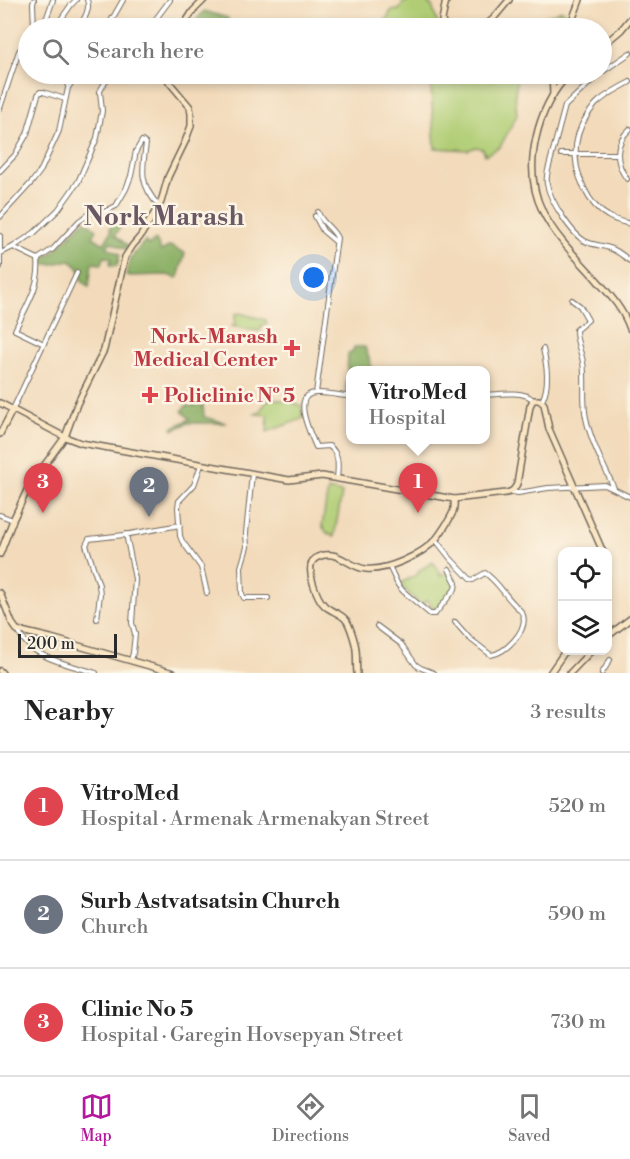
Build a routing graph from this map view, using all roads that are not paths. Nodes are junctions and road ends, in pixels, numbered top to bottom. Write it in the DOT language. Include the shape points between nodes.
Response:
graph roads {
  1 [pos="34,0"];
  2 [pos="53,0"];
  3 [pos="76,0"];
  4 [pos="87,0"];
  5 [pos="123,0"];
  6 [pos="170,0"];
  7 [pos="204,0"];
  8 [pos="446,0"];
  9 [pos="509,0"];
  10 [pos="580,0"];
  11 [pos="34,18"];
  12 [pos="47,18"];
  13 [pos="62,18"];
  14 [pos="84,18"];
  15 [pos="113,18"];
  16 [pos="156,18"];
  17 [pos="188,18"];
  18 [pos="442,18"];
  19 [pos="494,18"];
  20 [pos="573,18"];
  21 [pos="630,19"];
  22 [pos="612,38"];
  23 [pos="630,53"];
  24 [pos="18,54"];
  25 [pos="612,65"];
  26 [pos="630,82"];
  27 [pos="68,84"];
  28 [pos="70,84"];
  29 [pos="104,84"];
  30 [pos="171,84"];
  31 [pos="553,84"];
  32 [pos="560,84"];
  33 [pos="589,84"];
  34 [pos="68,87"];
  35 [pos="553,95"];
  36 [pos="65,99"];
  37 [pos="0,108"];
  38 [pos="630,129"];
  39 [pos="561,154"];
  40 [pos="575,154"];
  41 [pos="617,154"];
  42 [pos="133,164"];
  43 [pos="142,166"];
  44 [pos="0,171"];
  45 [pos="627,179"];
  46 [pos="159,206"];
  47 [pos="317,214"];
  48 [pos="0,216"];
  49 [pos="630,224"];
  50 [pos="0,236"];
  51 [pos="13,247"];
  52 [pos="1,253"];
  53 [pos="38,259"];
  54 [pos="630,261"];
  55 [pos="0,267"];
  56 [pos="77,273"];
  57 [pos="572,300"];
  58 [pos="630,329"];
  59 [pos="44,344"];
  60 [pos="543,349"];
  61 [pos="316,393"];
  62 [pos="490,394"];
  63 [pos="346,396"];
  64 [pos="533,400"];
  65 [pos="542,401"];
  66 [pos="0,402"];
  67 [pos="13,409"];
  68 [pos="0,434"];
  69 [pos="65,437"];
  70 [pos="201,465"];
  71 [pos="252,474"];
  72 [pos="337,479"];
  73 [pos="574,487"];
  74 [pos="614,488"];
  75 [pos="512,492"];
  76 [pos="630,497"];
  77 [pos="454,499"];
  78 [pos="0,515"];
  79 [pos="13,520"];
  80 [pos="180,525"];
  81 [pos="126,534"];
  82 [pos="435,540"];
  83 [pos="601,547"];
  84 [pos="0,554"];
  85 [pos="389,566"];
  86 [pos="449,569"];
  87 [pos="0,593"];
  88 [pos="207,593"];
  89 [pos="268,598"];
  90 [pos="97,619"];
  91 [pos="630,619"];
  92 [pos="455,622"];
  93 [pos="377,626"];
  94 [pos="17,630"];
  95 [pos="612,633"];
  96 [pos="563,655"];
  97 [pos="588,655"];
  98 [pos="131,660"];
  99 [pos="610,660"];
  100 [pos="96,673"];
  101 [pos="174,673"];
  102 [pos="357,673"];
  103 [pos="434,673"];
  104 [pos="550,673"];
  105 [pos="570,673"];
  106 [pos="602,673"];
  1 -- 11 [label="street"];
  2 -- 12 [label="street"];
  3 -- 13 [label="street"];
  4 -- 14 [label="street"];
  5 -- 15 [label="street"];
  6 -- 16 [label="street"];
  7 -- 17 [label="main road"];
  8 -- 18 [label="main road"];
  9 -- 19 [label="main road"];
  10 -- 20 [label="main road"];
  21 -- 22 [label="main road"];
  23 -- 25 [label="street"];
  24 -- 37 [label="street"];
  26 -- 40 [label="street" via="594,106 582,124"];
  27 -- 34 [label="street"];
  28 -- 34 [label="street"];
  29 -- 51 [label="street" via="100,91 102,111 97,138 78,182 58,210"];
  30 -- 46 [label="main road" via="190,107 191,122"];
  31 -- 35 [label="main road"];
  32 -- 35 [label="main road"];
  33 -- 54 [label="street" via="565,106 547,185 553,202 580,238 617,250"];
  34 -- 36 [label="street"];
  35 -- 58 [label="main road" via="537,132 534,152 538,201 555,233 620,308"];
  36 -- 44 [label="street" via="40,92 27,134"];
  36 -- 48 [label="street" via="59,131 41,170"];
  38 -- 41 [label="street"];
  39 -- 40 [label="street"];
  40 -- 41 [label="street"];
  40 -- 49 [label="street" via="577,172 588,197 608,216"];
  41 -- 45 [label="street"];
  42 -- 43 [label="street"];
  42 -- 43 [label="street" via="143,141 147,145"];
  42 -- 53 [label="street" via="116,206 79,221"];
  43 -- 46 [label="street" via="150,196"];
  46 -- 69 [label="main road" via="125,257 104,350"];
  47 -- 61 [label="street" via="336,235 336,242"];
  50 -- 52 [label="street"];
  51 -- 52 [label="street"];
  51 -- 53 [label="street"];
  52 -- 55 [label="street"];
  53 -- 59 [label="street" via="34,290 15,330"];
  56 -- 59 [label="street"];
  57 -- 74 [label="street" via="588,320 576,330 585,382 586,419"];
  59 -- 67 [label="street"];
  60 -- 65 [label="street" via="547,369"];
  61 -- 63 [label="street"];
  61 -- 72 [label="street" via="303,402 304,418 316,447 329,446 335,452"];
  62 -- 64 [label="street" via="516,394"];
  64 -- 65 [label="main road"];
  64 -- 75 [label="main road" via="517,484"];
  65 -- 73 [label="main road" via="549,429"];
  66 -- 67 [label="main road"];
  67 -- 68 [label="main road"];
  67 -- 69 [label="main road"];
  69 -- 70 [label="main road"];
  69 -- 79 [label="main road" via="29,486"];
  70 -- 71 [label="main road"];
  70 -- 80 [label="street" via="194,485 179,501"];
  71 -- 72 [label="main road" via="289,480"];
  71 -- 89 [label="street" via="247,547 241,567 242,594 244,598"];
  72 -- 77 [label="main road"];
  73 -- 74 [label="street"];
  73 -- 75 [label="street"];
  73 -- 83 [label="main road"];
  74 -- 76 [label="street"];
  75 -- 77 [label="main road"];
  77 -- 82 [label="main road" via="454,511"];
  78 -- 79 [label="street"];
  79 -- 84 [label="main road"];
  80 -- 81 [label="street"];
  80 -- 88 [label="street" via="180,536 201,567"];
  81 -- 90 [label="street" via="86,542 100,594"];
  81 -- 98 [label="street" via="135,579"];
  82 -- 85 [label="main road"];
  82 -- 92 [label="street" via="470,579 485,573 492,578 523,614 519,636 491,655"];
  85 -- 86 [label="street" via="403,591 433,615 455,589"];
  85 -- 102 [label="main road" via="360,568 331,554 321,555 311,563 312,579 324,606 346,619 356,649"];
  87 -- 94 [label="main road"];
  91 -- 95 [label="main road"];
  93 -- 103 [label="street" via="401,644 416,665"];
  94 -- 98 [label="main road"];
  94 -- 100 [label="street" via="40,654"];
  96 -- 104 [label="main road"];
  97 -- 105 [label="main road"];
  98 -- 101 [label="main road"];
  99 -- 106 [label="street"];
}
